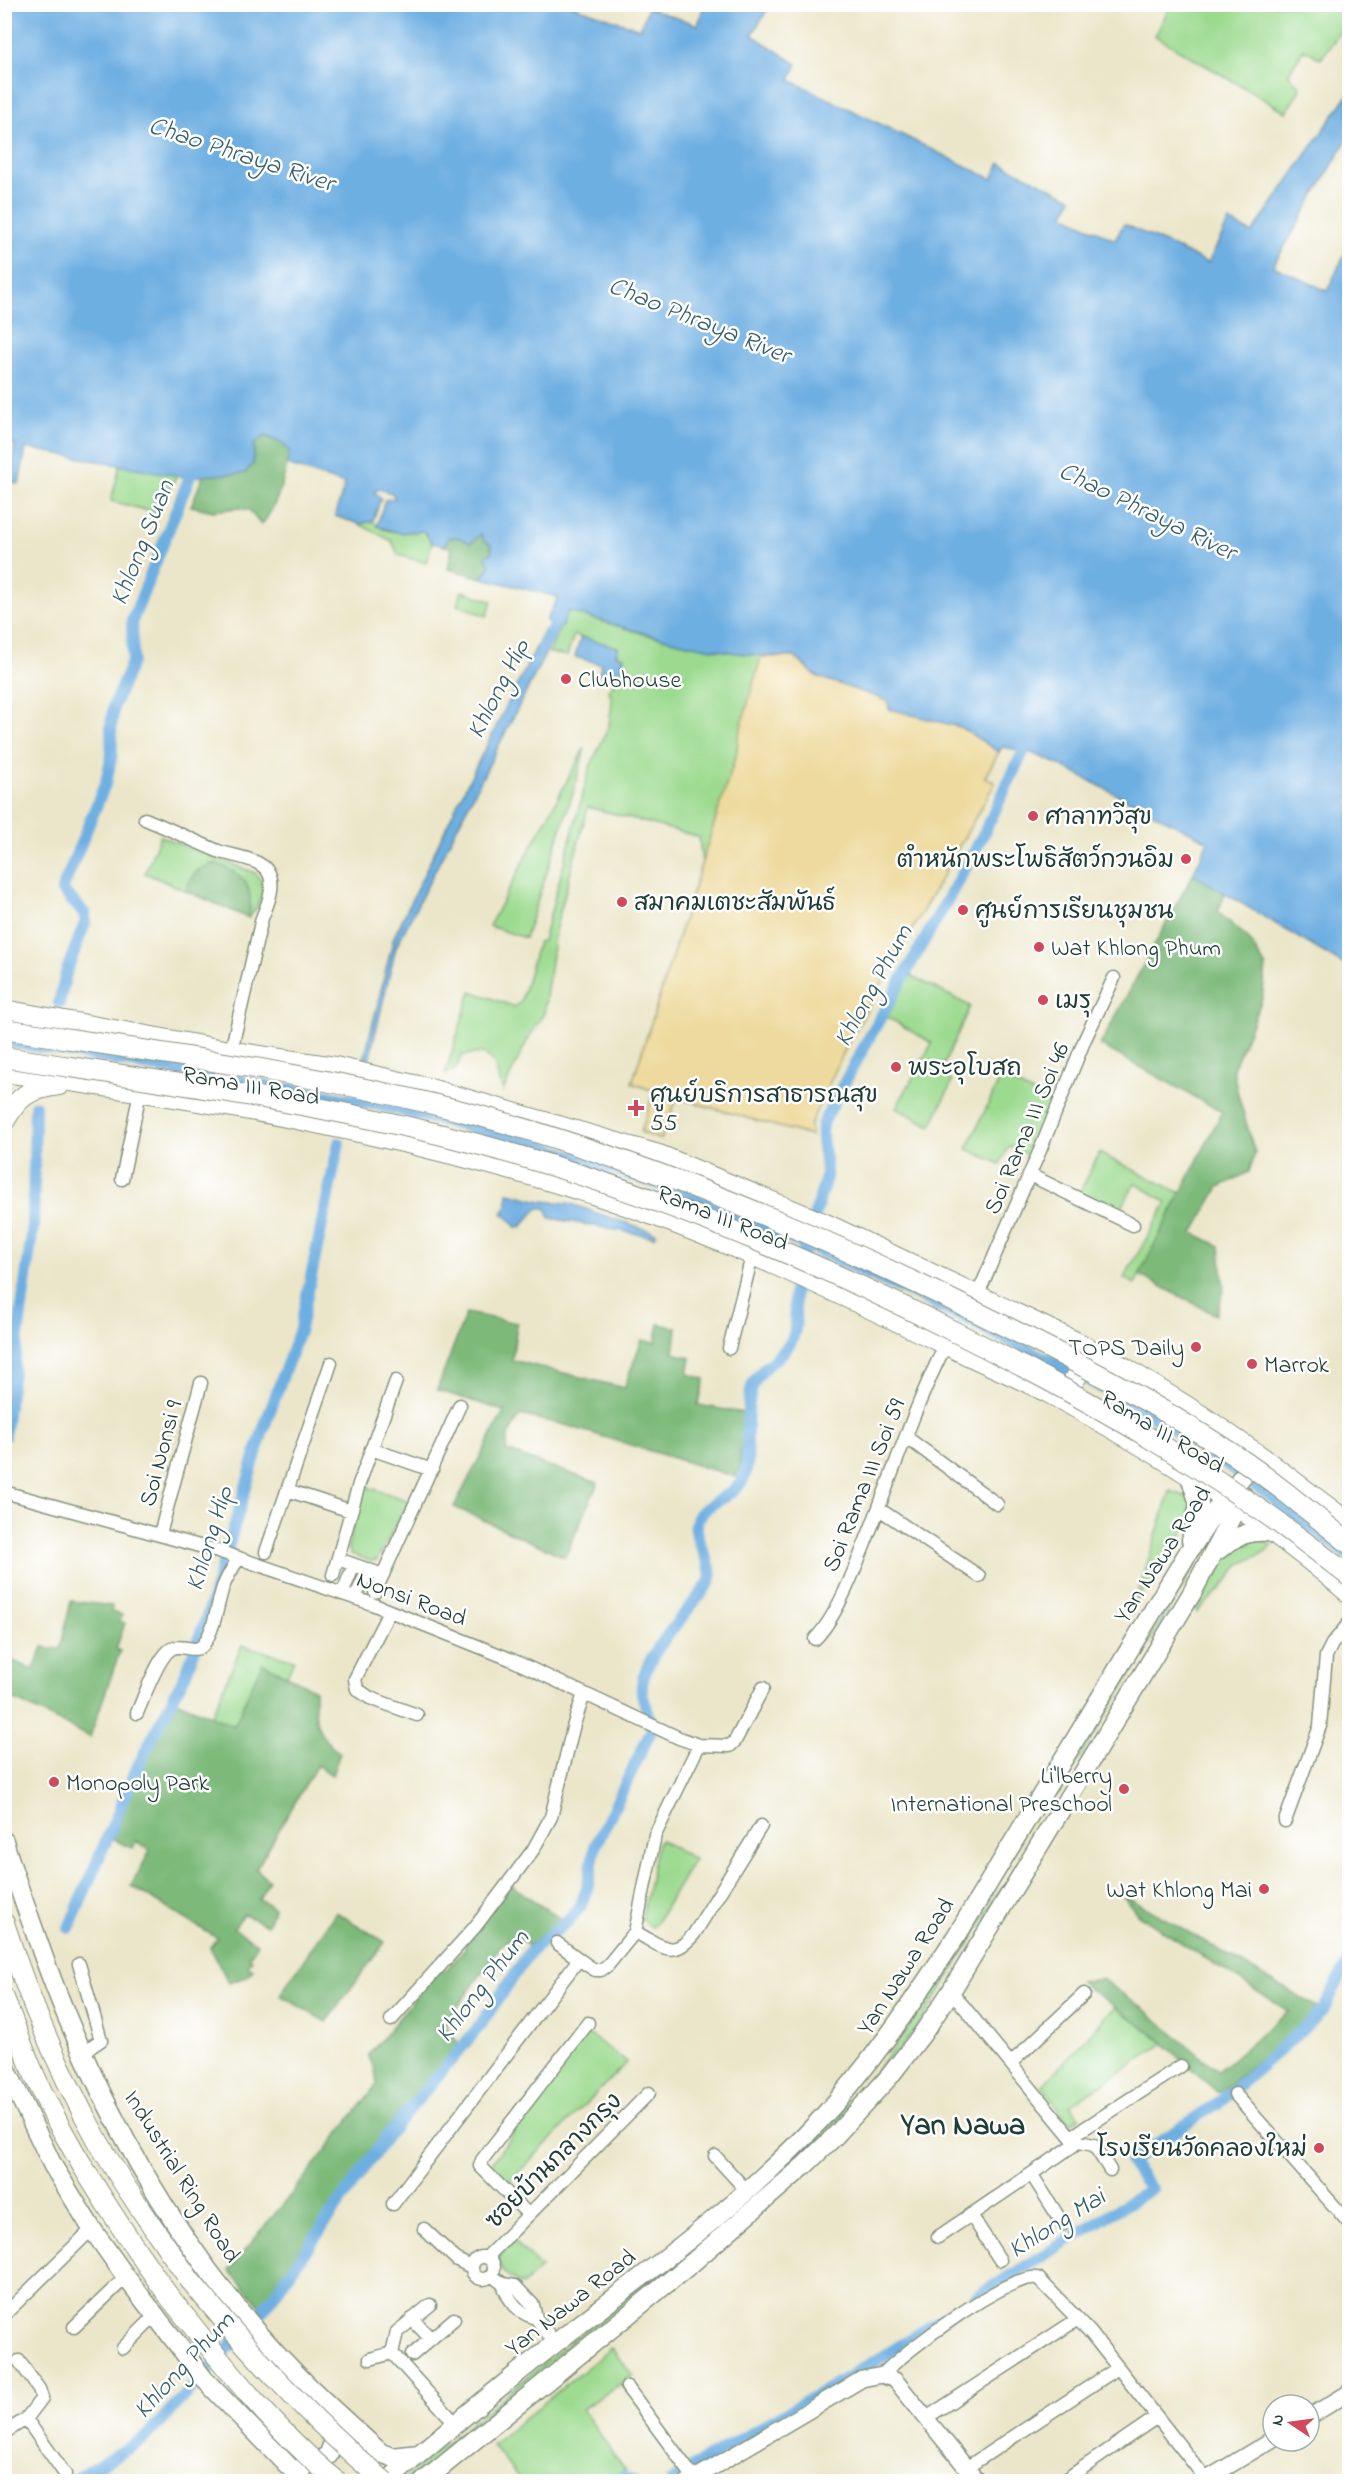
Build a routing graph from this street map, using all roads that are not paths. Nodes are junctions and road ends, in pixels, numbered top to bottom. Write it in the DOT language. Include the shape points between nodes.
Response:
graph roads {
  1 [pos="145,819"];
  2 [pos="1114,978"];
  3 [pos="4,1010"];
  4 [pos="4,1029"];
  5 [pos="4,1057"];
  6 [pos="230,1065"];
  7 [pos="4,1072"];
  8 [pos="77,1082"];
  9 [pos="140,1092"];
  10 [pos="235,1106"];
  11 [pos="4,1122"];
  12 [pos="1030,1175"];
  13 [pos="122,1179"];
  14 [pos="1133,1225"];
  15 [pos="752,1256"];
  16 [pos="978,1294"];
  17 [pos="946,1344"];
  18 [pos="1080,1344"];
  19 [pos="729,1348"];
  20 [pos="331,1363"];
  21 [pos="396,1381"];
  22 [pos="201,1383"];
  23 [pos="1049,1393"];
  24 [pos="460,1405"];
  25 [pos="906,1437"];
  26 [pos="371,1449"];
  27 [pos="1254,1466"];
  28 [pos="432,1470"];
  29 [pos="1190,1476"];
  30 [pos="287,1490"];
  31 [pos="4,1492"];
  32 [pos="1235,1496"];
  33 [pos="997,1504"];
  34 [pos="879,1509"];
  35 [pos="351,1511"];
  36 [pos="1350,1524"];
  37 [pos="1350,1530"];
  38 [pos="1275,1533"];
  39 [pos="160,1534"];
  40 [pos="1350,1544"];
  41 [pos="1189,1551"];
  42 [pos="266,1552"];
  43 [pos="1213,1554"];
  44 [pos="231,1555"];
  45 [pos="338,1559"];
  46 [pos="354,1565"];
  47 [pos="368,1570"];
  48 [pos="1323,1570"];
  49 [pos="333,1575"];
  50 [pos="383,1575"];
  51 [pos="979,1576"];
  52 [pos="1350,1577"];
  53 [pos="375,1592"];
  54 [pos="342,1594"];
  55 [pos="1350,1594"];
  56 [pos="355,1599"];
  57 [pos="389,1612"];
  58 [pos="1350,1622"];
  59 [pos="815,1639"];
  60 [pos="763,1688"];
  61 [pos="584,1694"];
  62 [pos="137,1713"];
  63 [pos="417,1715"];
  64 [pos="699,1745"];
  65 [pos="1056,1818"];
  66 [pos="1285,1821"];
  67 [pos="761,1826"];
  68 [pos="4,1841"];
  69 [pos="991,1877"];
  70 [pos="4,1923"];
  71 [pos="635,1932"];
  72 [pos="557,1943"];
  73 [pos="579,1959"];
  74 [pos="79,1964"];
  75 [pos="951,1991"];
  76 [pos="1084,1994"];
  77 [pos="4,1998"];
  78 [pos="391,2020"];
  79 [pos="588,2023"];
  80 [pos="82,2053"];
  81 [pos="1011,2063"];
  82 [pos="4,2064"];
  83 [pos="1181,2066"];
  84 [pos="649,2093"];
  85 [pos="1235,2094"];
  86 [pos="1073,2139"];
  87 [pos="715,2156"];
  88 [pos="1110,2170"];
  89 [pos="1032,2175"];
  90 [pos="747,2191"];
  91 [pos="393,2204"];
  92 [pos="528,2214"];
  93 [pos="971,2215"];
  94 [pos="1063,2224"];
  95 [pos="1350,2224"];
  96 [pos="92,2229"];
  97 [pos="423,2229"];
  98 [pos="938,2237"];
  99 [pos="487,2257"];
  100 [pos="1000,2260"];
  101 [pos="471,2267"];
  102 [pos="491,2275"];
  103 [pos="126,2277"];
  104 [pos="430,2305"];
  105 [pos="4,2315"];
  106 [pos="155,2316"];
  107 [pos="412,2319"];
  108 [pos="453,2319"];
  109 [pos="1078,2319"];
  110 [pos="74,2327"];
  111 [pos="431,2339"];
  112 [pos="555,2343"];
  113 [pos="123,2348"];
  114 [pos="392,2353"];
  115 [pos="412,2355"];
  116 [pos="370,2360"];
  117 [pos="19,2361"];
  118 [pos="1118,2368"];
  119 [pos="882,2375"];
  120 [pos="627,2387"];
  121 [pos="1350,2392"];
  122 [pos="1321,2410"];
  123 [pos="341,2417"];
  124 [pos="1157,2417"];
  125 [pos="926,2418"];
  126 [pos="26,2419"];
  127 [pos="456,2424"];
  128 [pos="4,2433"];
  129 [pos="1261,2446"];
  130 [pos="419,2454"];
  131 [pos="281,2458"];
  132 [pos="966,2468"];
  133 [pos="65,2474"];
  134 [pos="439,2475"];
  135 [pos="691,2480"];
  136 [pos="1204,2480"];
  137 [pos="304,2481"];
  138 [pos="338,2481"];
  139 [pos="386,2481"];
  140 [pos="423,2481"];
  141 [pos="978,2481"];
  142 [pos="1062,2481"];
  1 -- 6 [label="street" via="254,863 266,870 270,879 270,900 259,929"];
  2 -- 12 [label="street, Soi Rama III Soi 46"];
  3 -- 6 [label="main road, Rama III Road"];
  4 -- 40 [label="main road, Rama III Road, bridge" via="401,1097 473,1114 687,1182 831,1242 1074,1360 1243,1461"];
  5 -- 52 [label="main road, Rama III Road, bridge" via="381,1120 541,1162 727,1228 913,1311 1076,1394 1146,1434 1263,1511"];
  6 -- 10 [label="main road"];
  6 -- 16 [label="main road, Rama III Road" via="335,1067 427,1088 659,1155 811,1217"];
  7 -- 8 [label="main road, Rama III Road"];
  8 -- 9 [label="main road, Rama III Road"];
  8 -- 11 [label="main road" via="29,1091 17,1101"];
  9 -- 10 [label="main road, Rama III Road"];
  9 -- 13 [label="street"];
  10 -- 15 [label="main road, Rama III Road" via="416,1144 511,1170 643,1212"];
  12 -- 14 [label="street"];
  12 -- 16 [label="street, Soi Rama III Soi 46"];
  15 -- 17 [label="main road, Rama III Road"];
  15 -- 19 [label="street"];
  16 -- 18 [label="main road, Rama III Road"];
  17 -- 23 [label="main road, Rama III Road"];
  17 -- 25 [label="street, Soi Rama III Soi 59"];
  18 -- 23 [label="main road" via="1078,1374 1065,1389"];
  18 -- 27 [label="main road, Rama III Road" via="1194,1411"];
  20 -- 30 [label="street"];
  21 -- 26 [label="street"];
  22 -- 39 [label="street, Soi Nonsi 9"];
  23 -- 29 [label="main road, Rama III Road"];
  24 -- 28 [label="street"];
  25 -- 33 [label="street"];
  25 -- 34 [label="street, Soi Rama III Soi 59"];
  26 -- 28 [label="street"];
  26 -- 35 [label="street"];
  27 -- 32 [label="main road, Yan Nawa Road"];
  27 -- 36 [label="main road, Rama III Road"];
  28 -- 50 [label="street"];
  29 -- 32 [label="main road, Rama III Road"];
  29 -- 41 [label="main road" via="1199,1504"];
  30 -- 35 [label="street"];
  30 -- 42 [label="street"];
  31 -- 39 [label="street, Nonsi Road"];
  32 -- 38 [label="main road, Rama III Road"];
  32 -- 41 [label="main road, Yan Nawa Road"];
  32 -- 43 [label="main road, Yan Nawa Road"];
  34 -- 51 [label="street"];
  34 -- 59 [label="street, Soi Rama III Soi 59" via="845,1588"];
  35 -- 45 [label="street"];
  37 -- 48 [label="main road" via="1339,1532 1328,1541 1322,1555"];
  38 -- 43 [label="main road" via="1244,1533"];
  38 -- 48 [label="main road, Rama III Road"];
  39 -- 44 [label="street, Nonsi Road"];
  41 -- 69 [label="main road, Yan Nawa Road"];
  43 -- 65 [label="main road, Yan Nawa Road"];
  44 -- 54 [label="street, Nonsi Road"];
  44 -- 62 [label="street" via="207,1639 194,1649 173,1648 167,1652"];
  45 -- 46 [label="street"];
  45 -- 49 [label="street"];
  46 -- 47 [label="street"];
  46 -- 54 [label="street"];
  47 -- 50 [label="street"];
  47 -- 56 [label="street"];
  48 -- 55 [label="main road, Rama III Road"];
  50 -- 53 [label="street"];
  54 -- 56 [label="street, Nonsi Road"];
  56 -- 57 [label="street, Nonsi Road"];
  57 -- 61 [label="street, Nonsi Road" via="510,1659"];
  57 -- 63 [label="street" via="355,1679 357,1689 370,1698"];
  58 -- 66 [label="street" via="1326,1656 1320,1726"];
  60 -- 64 [label="street, Nonsi Road" via="730,1746"];
  61 -- 64 [label="street, Nonsi Road"];
  61 -- 78 [label="street" via="551,1817 533,1850 475,1927"];
  64 -- 71 [label="street" via="655,1835"];
  65 -- 69 [label="main road" via="1056,1805 1042,1808 1001,1875"];
  65 -- 75 [label="main road, Yan Nawa Road"];
  67 -- 71 [label="street" via="685,1946 668,1949"];
  68 -- 80 [label="main road, Industrial Ring Road" via="43,1957"];
  69 -- 90 [label="main road, Yan Nawa Road" via="918,1994 869,2063 819,2121"];
  70 -- 139 [label="main road, Industrial Ring Road, bridge" via="69,2085 99,2142 189,2279 295,2399 346,2449"];
  71 -- 73 [label="street" via="601,1970"];
  72 -- 73 [label="street"];
  73 -- 91 [label="street"];
  74 -- 80 [label="street" via="101,2040"];
  75 -- 81 [label="street"];
  75 -- 134 [label="main road, Yan Nawa Road" via="889,2077 805,2165"];
  76 -- 81 [label="street"];
  77 -- 138 [label="main road, bridge" via="45,2098 119,2227 241,2385 284,2432"];
  79 -- 92 [label="street" via="480,2166"];
  80 -- 123 [label="main road, Industrial Ring Road" via="129,2147 199,2257 250,2323"];
  81 -- 86 [label="street"];
  82 -- 96 [label="main road" via="53,2166"];
  83 -- 86 [label="street"];
  84 -- 92 [label="street, ซอยบ้านกลางกรุง"];
  85 -- 95 [label="street"];
  86 -- 88 [label="street" via="1094,2145"];
  86 -- 89 [label="street" via="1072,2149"];
  87 -- 90 [label="street"];
  89 -- 93 [label="street"];
  89 -- 94 [label="street"];
  90 -- 112 [label="main road, Yan Nawa Road"];
  92 -- 99 [label="street, ซอยบ้านกลางกรุง"];
  93 -- 98 [label="street"];
  93 -- 100 [label="street"];
  96 -- 103 [label="main road"];
  96 -- 105 [label="street"];
  97 -- 101 [label="street" via="457,2260"];
  99 -- 101 [label="street, ซอยบ้านกลางกรุง" via="477,2258"];
  99 -- 102 [label="street, ซอยบ้านกลางกรุง" via="494,2265"];
  101 -- 102 [label="street" via="478,2278"];
  102 -- 112 [label="street" via="502,2284 515,2286 533,2305 536,2318"];
  103 -- 106 [label="main road"];
  103 -- 110 [label="street"];
  104 -- 107 [label="street"];
  106 -- 113 [label="street"];
  106 -- 131 [label="main road" via="202,2376"];
  107 -- 111 [label="street"];
  107 -- 114 [label="street" via="397,2332"];
  108 -- 111 [label="street"];
  109 -- 118 [label="street"];
  109 -- 119 [label="street" via="1043,2282 1033,2277 1025,2279 1000,2290 921,2340"];
  109 -- 125 [label="street"];
  111 -- 115 [label="street"];
  112 -- 127 [label="main road, Yan Nawa Road"];
  114 -- 116 [label="street"];
  114 -- 127 [label="street"];
  117 -- 126 [label="street" via="42,2398"];
  118 -- 124 [label="street"];
  118 -- 132 [label="street"];
  119 -- 125 [label="street" via="895,2380"];
  119 -- 135 [label="street" via="862,2379"];
  120 -- 135 [label="street"];
  121 -- 122 [label="street"];
  123 -- 130 [label="main road, Industrial Ring Road" via="381,2453 392,2457"];
  123 -- 131 [label="main road" via="340,2431 328,2456 302,2467"];
  124 -- 136 [label="street"];
  124 -- 142 [label="street"];
  125 -- 132 [label="street"];
  126 -- 128 [label="street"];
  126 -- 133 [label="street"];
  127 -- 130 [label="main road, Yan Nawa Road"];
  129 -- 136 [label="street"];
  130 -- 139 [label="main road, Yan Nawa Road"];
  131 -- 137 [label="main road"];
  132 -- 141 [label="street"];
  134 -- 140 [label="main road, Yan Nawa Road"];
}
